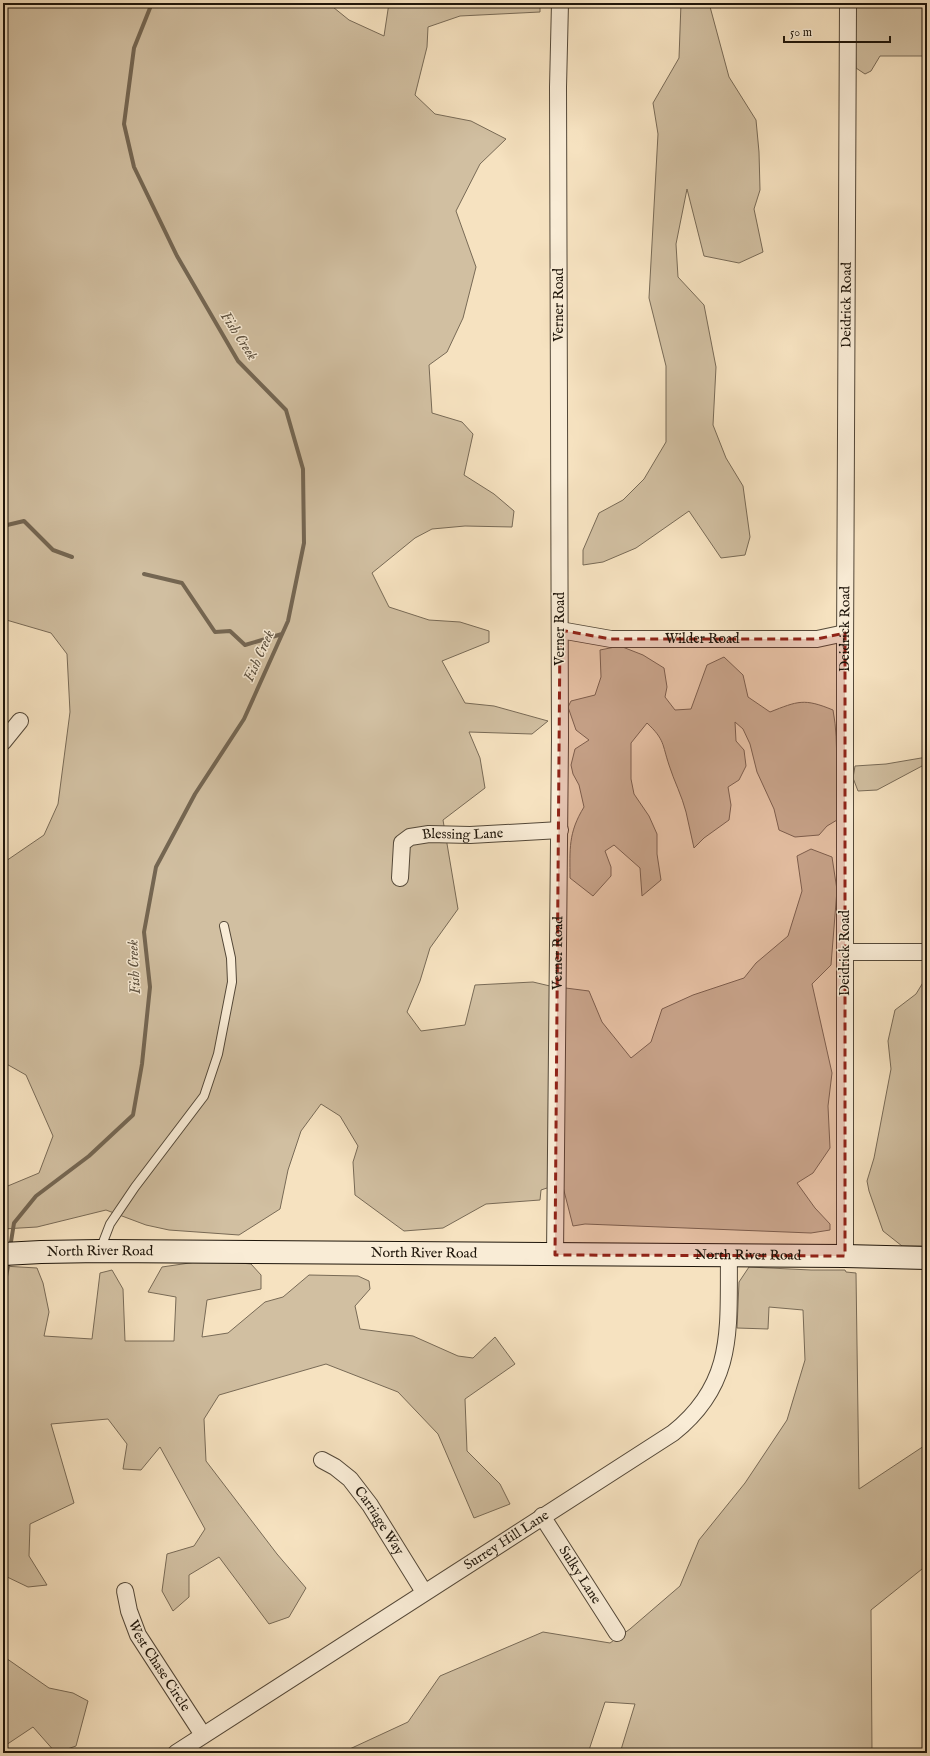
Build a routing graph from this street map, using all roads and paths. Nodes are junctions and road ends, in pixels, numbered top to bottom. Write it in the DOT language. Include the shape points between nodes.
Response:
graph roads {
  1 [pos="560,3"];
  2 [pos="848,3"];
  3 [pos="560,630"];
  4 [pos="845,632"];
  5 [pos="20,721"];
  6 [pos="3,742"];
  7 [pos="560,830"];
  8 [pos="400,878"];
  9 [pos="224,926"];
  10 [pos="845,952"];
  11 [pos="927,952"];
  12 [pos="100,1251"];
  13 [pos="3,1254"];
  14 [pos="555,1255"];
  15 [pos="729,1256"];
  16 [pos="845,1256"];
  17 [pos="927,1258"];
  18 [pos="322,1460"];
  19 [pos="542,1516"];
  20 [pos="125,1591"];
  21 [pos="424,1592"];
  22 [pos="617,1633"];
  23 [pos="203,1735"];
  24 [pos="176,1753"];
  1 -- 3 [label="street, Verner Road"];
  2 -- 4 [label="street, Deidrick Road"];
  3 -- 4 [label="street, Wilder Road" via="611,639 817,639"];
  3 -- 7 [label="street, Verner Road"];
  4 -- 10 [label="street, Deidrick Road"];
  5 -- 6 [label="street"];
  7 -- 8 [label="street, Blessing Lane" via="470,835 429,834 410,837 402,843"];
  7 -- 14 [label="street, Verner Road"];
  9 -- 12 [label="lane" via="231,958 232,982 210,1084 204,1096 110,1224"];
  10 -- 11 [label="street"];
  10 -- 16 [label="street, Deidrick Road"];
  12 -- 13 [label="street, North River Road"];
  12 -- 14 [label="street, North River Road"];
  14 -- 15 [label="street, North River Road"];
  15 -- 16 [label="street, North River Road"];
  15 -- 19 [label="street, Surrey Hill Lane" via="728,1330 725,1353 718,1375 702,1405 673,1433"];
  16 -- 17 [label="street, North River Road"];
  18 -- 21 [label="street, Carriage Way" via="350,1479 370,1505"];
  19 -- 21 [label="street, Surrey Hill Lane"];
  19 -- 22 [label="street, Sulky Lane"];
  20 -- 23 [label="street, West Chase Circle" via="138,1635"];
  21 -- 23 [label="street, Surrey Hill Lane"];
  23 -- 24 [label="street, Surrey Hill Lane"];
}
